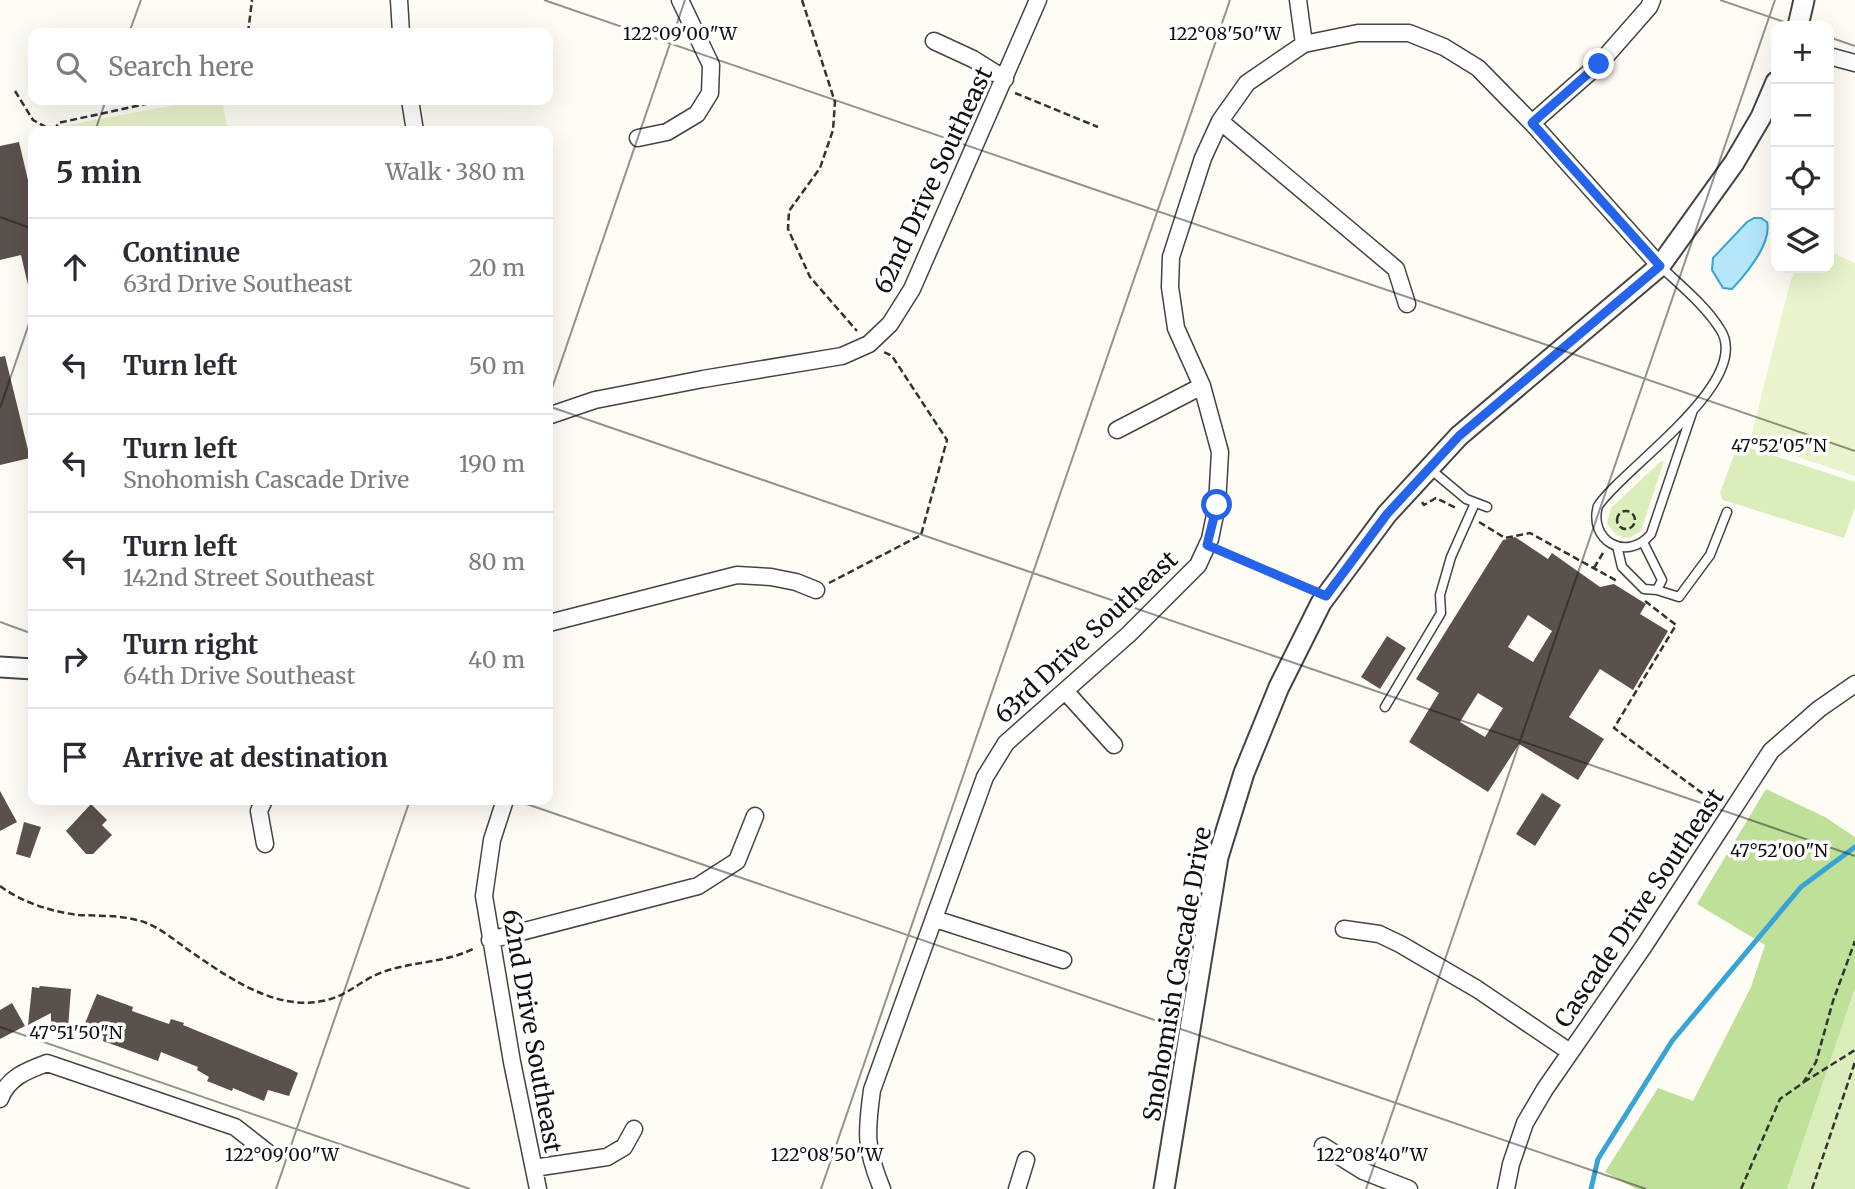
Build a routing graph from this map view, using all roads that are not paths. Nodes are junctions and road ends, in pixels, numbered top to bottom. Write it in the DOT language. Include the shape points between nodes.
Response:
graph roads {
  1 [pos="399,0"];
  2 [pos="680,0"];
  3 [pos="1038,0"];
  4 [pos="1298,0"];
  5 [pos="1652,0"];
  6 [pos="1804,0"];
  7 [pos="1799,21"];
  8 [pos="401,28"];
  9 [pos="934,41"];
  10 [pos="1304,44"];
  11 [pos="1834,57"];
  12 [pos="1855,63"];
  13 [pos="1005,79"];
  14 [pos="1775,84"];
  15 [pos="411,105"];
  16 [pos="1220,121"];
  17 [pos="1532,123"];
  18 [pos="414,126"];
  19 [pos="638,138"];
  20 [pos="1660,266"];
  21 [pos="1407,304"];
  22 [pos="1202,386"];
  23 [pos="1692,413"];
  24 [pos="553,414"];
  25 [pos="1117,430"];
  26 [pos="1429,468"];
  27 [pos="1475,503"];
  28 [pos="1487,507"];
  29 [pos="1727,512"];
  30 [pos="1643,542"];
  31 [pos="1617,546"];
  32 [pos="816,590"];
  33 [pos="1657,590"];
  34 [pos="553,624"];
  35 [pos="0,667"];
  36 [pos="28,669"];
  37 [pos="1855,684"];
  38 [pos="1066,692"];
  39 [pos="1385,707"];
  40 [pos="1114,745"];
  41 [pos="262,805"];
  42 [pos="503,805"];
  43 [pos="755,816"];
  44 [pos="265,844"];
  45 [pos="935,919"];
  46 [pos="1344,929"];
  47 [pos="490,940"];
  48 [pos="1063,960"];
  49 [pos="1570,1052"];
  50 [pos="1,1096"];
  51 [pos="634,1129"];
  52 [pos="1323,1146"];
  53 [pos="267,1152"];
  54 [pos="1027,1160"];
  55 [pos="534,1168"];
  56 [pos="538,1189"];
  57 [pos="882,1189"];
  58 [pos="1017,1189"];
  59 [pos="1164,1189"];
  60 [pos="1409,1189"];
  61 [pos="1506,1189"];
  1 -- 8 [label="street"];
  2 -- 19 [label="street" via="711,65 710,93 697,114 667,132"];
  3 -- 13 [label="street, 62nd Drive Southeast"];
  4 -- 10 [label="street"];
  5 -- 17 [label="street" via="1599,64"];
  6 -- 7 [label="street"];
  9 -- 13 [label="street"];
  10 -- 16 [label="street, 63rd Drive Southeast" via="1247,83"];
  10 -- 17 [label="street, 63rd Drive Southeast" via="1358,33 1409,33 1478,68"];
  11 -- 12 [label="street"];
  13 -- 24 [label="street, 62nd Drive Southeast" via="912,289 890,324 869,344 842,356 595,400"];
  14 -- 20 [label="street, Snohomish Cascade Drive" via="1734,163"];
  15 -- 18 [label="street"];
  16 -- 21 [label="street" via="1396,269"];
  16 -- 22 [label="street, 63rd Drive Southeast" via="1171,257 1176,328"];
  17 -- 20 [label="street"];
  20 -- 23 [label="lane" via="1722,330 1726,352 1717,379"];
  20 -- 26 [label="street, Snohomish Cascade Drive" via="1459,436"];
  22 -- 25 [label="street"];
  22 -- 38 [label="street, 63rd Drive Southeast" via="1220,452 1217,505 1207,545 1198,565"];
  23 -- 30 [label="lane" via="1651,534"];
  23 -- 31 [label="lane" via="1598,506 1598,528"];
  26 -- 27 [label="lane"];
  26 -- 59 [label="street, Snohomish Cascade Drive" via="1387,514 1326,596 1279,687 1244,773 1218,857"];
  27 -- 28 [label="lane"];
  27 -- 39 [label="lane" via="1451,557 1440,595 1441,613"];
  29 -- 33 [label="lane" via="1710,555 1679,597"];
  30 -- 31 [label="lane" via="1631,548"];
  30 -- 33 [label="lane" via="1662,580"];
  31 -- 33 [label="lane" via="1622,567 1644,589"];
  32 -- 34 [label="street" via="771,577 737,575"];
  35 -- 36 [label="street"];
  37 -- 49 [label="street, Cascade Drive Southeast" via="1771,751"];
  38 -- 40 [label="street"];
  38 -- 45 [label="street, 63rd Drive Southeast" via="1006,743 985,777"];
  41 -- 44 [label="street"];
  42 -- 47 [label="street, 62nd Drive Southeast" via="492,840 484,896"];
  43 -- 47 [label="street" via="737,861 698,886"];
  45 -- 48 [label="street"];
  45 -- 57 [label="street, 63rd Drive Southeast" via="872,1090 866,1131"];
  46 -- 49 [label="street" via="1379,934 1400,944"];
  47 -- 55 [label="street, 62nd Drive Southeast"];
  49 -- 61 [label="street, Cascade Drive Southeast" via="1525,1123"];
  50 -- 53 [label="street" via="20,1073 47,1063 235,1127"];
  51 -- 55 [label="street" via="624,1147 607,1157"];
  52 -- 60 [label="street" via="1363,1171"];
  54 -- 58 [label="street"];
  55 -- 56 [label="street, 62nd Drive Southeast"];
}
